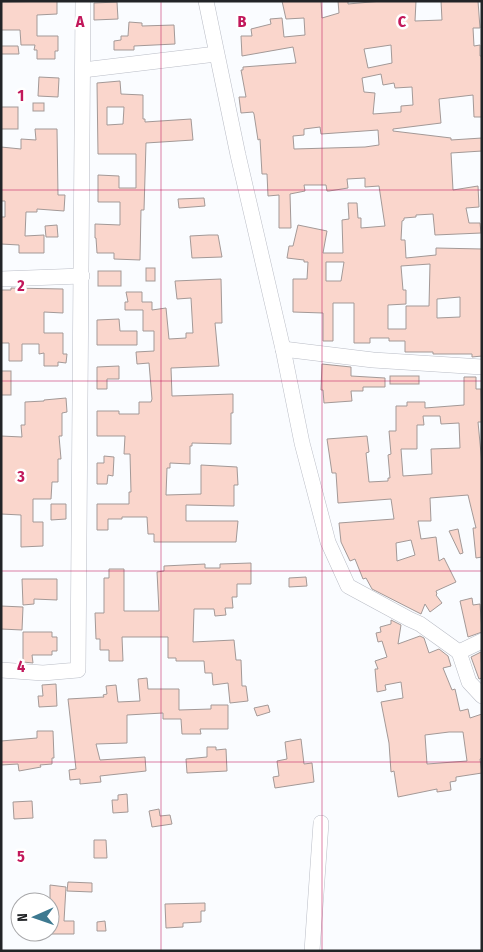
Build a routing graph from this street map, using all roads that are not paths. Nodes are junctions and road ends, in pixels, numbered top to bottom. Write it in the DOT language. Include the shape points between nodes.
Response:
graph roads {
  1 [pos="83,1"];
  2 [pos="206,1"];
  3 [pos="216,54"];
  4 [pos="83,70"];
  5 [pos="82,276"];
  6 [pos="1,279"];
  7 [pos="283,350"];
  8 [pos="482,367"];
  9 [pos="482,641"];
  10 [pos="459,652"];
  11 [pos="1,670"];
  12 [pos="482,696"];
  13 [pos="321,823"];
  14 [pos="312,951"];
  1 -- 4 [label="street"];
  2 -- 3 [label="street"];
  3 -- 4 [label="street"];
  3 -- 7 [label="street"];
  4 -- 5 [label="street"];
  5 -- 6 [label="street"];
  5 -- 11 [label="street" via="78,670 43,673"];
  7 -- 8 [label="street"];
  7 -- 10 [label="street" via="302,443 328,542 348,586 420,624"];
  9 -- 10 [label="street"];
  10 -- 12 [label="street" via="469,682"];
  13 -- 14 [label="street"];
}
